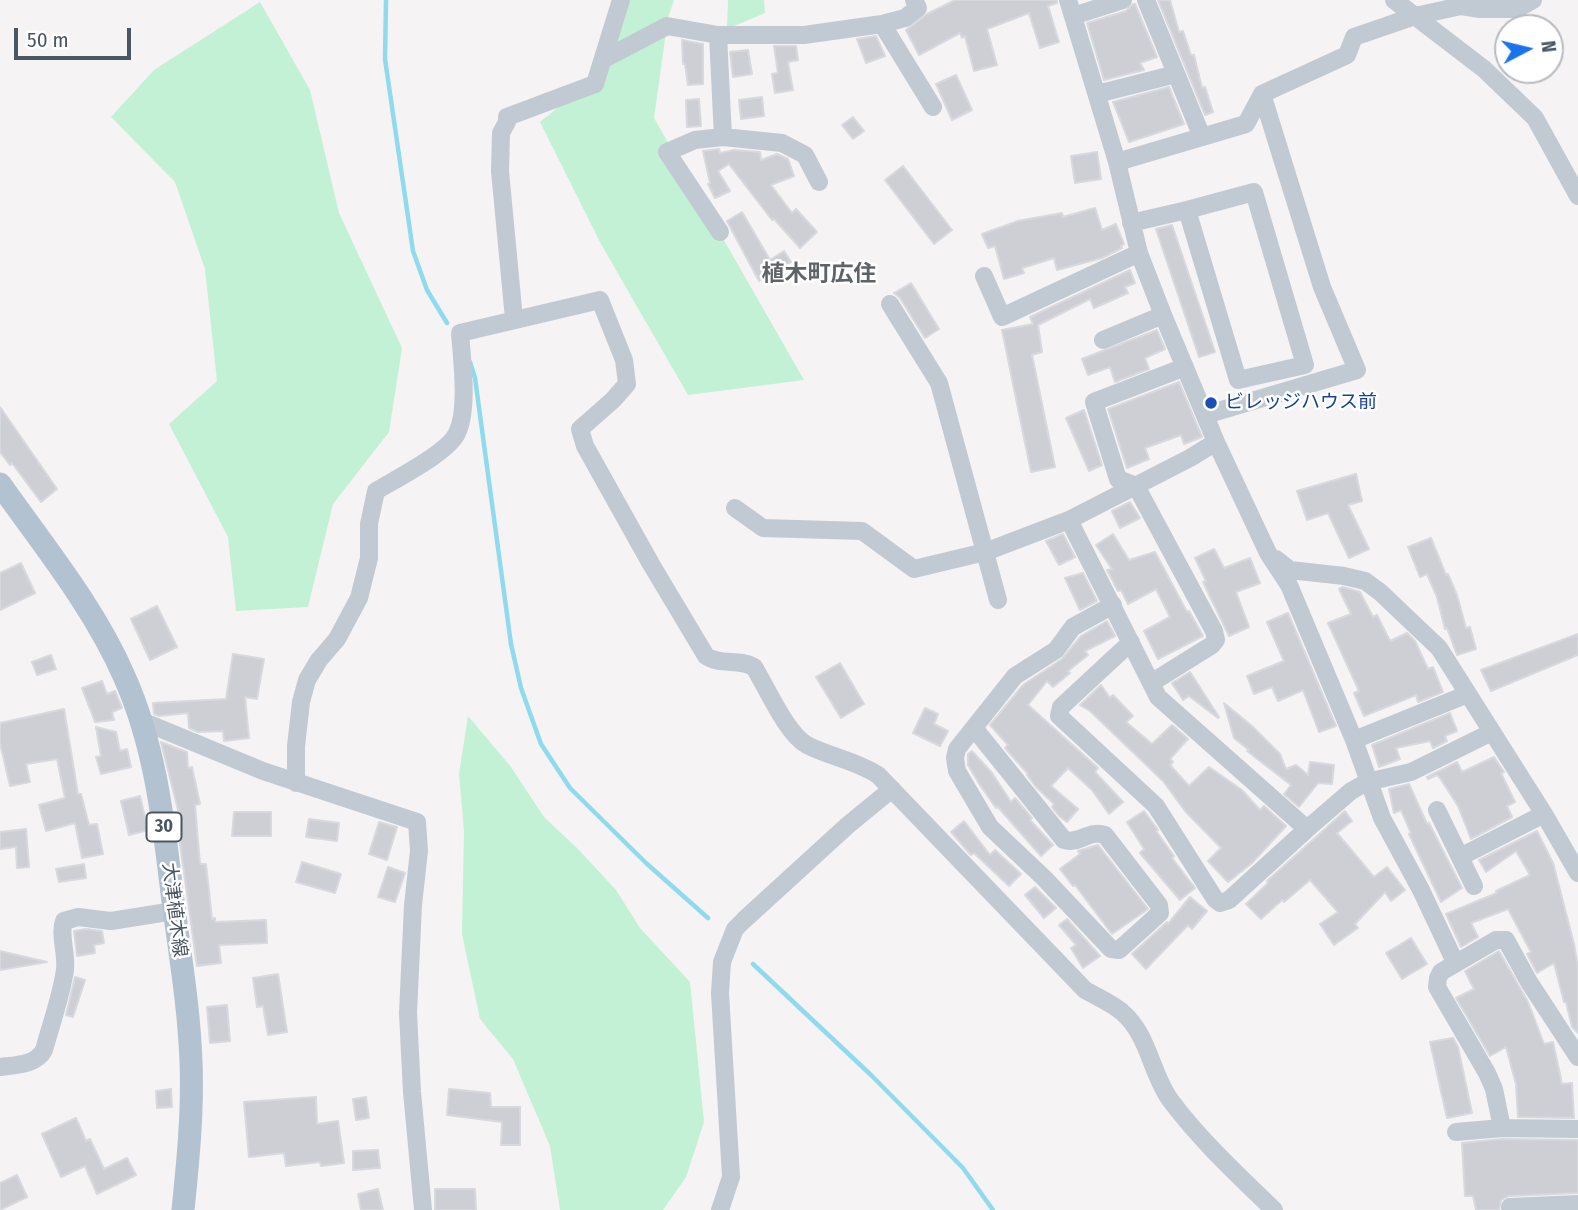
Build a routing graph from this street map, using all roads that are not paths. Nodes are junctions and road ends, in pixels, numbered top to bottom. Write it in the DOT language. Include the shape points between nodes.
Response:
graph roads {
  1 [pos="621,0"];
  2 [pos="1124,0"];
  3 [pos="1146,0"];
  4 [pos="1394,0"];
  5 [pos="1532,0"];
  6 [pos="921,3"];
  7 [pos="1071,8"];
  8 [pos="1415,16"];
  9 [pos="882,24"];
  10 [pos="718,35"];
  11 [pos="604,59"];
  12 [pos="1175,74"];
  13 [pos="1097,94"];
  14 [pos="1262,94"];
  15 [pos="933,107"];
  16 [pos="723,137"];
  17 [pos="1202,137"];
  18 [pos="1117,162"];
  19 [pos="819,182"];
  20 [pos="1578,195"];
  21 [pos="1186,210"];
  22 [pos="1131,223"];
  23 [pos="720,232"];
  24 [pos="1139,253"];
  25 [pos="984,276"];
  26 [pos="890,304"];
  27 [pos="1163,315"];
  28 [pos="514,319"];
  29 [pos="1103,340"];
  30 [pos="1185,367"];
  31 [pos="1205,415"];
  32 [pos="1216,442"];
  33 [pos="0,484"];
  34 [pos="1136,486"];
  35 [pos="735,508"];
  36 [pos="1069,520"];
  37 [pos="985,552"];
  38 [pos="1268,553"];
  39 [pos="998,600"];
  40 [pos="1113,605"];
  41 [pos="1131,642"];
  42 [pos="1151,683"];
  43 [pos="1468,694"];
  44 [pos="142,721"];
  45 [pos="974,728"];
  46 [pos="1492,732"];
  47 [pos="1353,740"];
  48 [pos="1367,782"];
  49 [pos="296,783"];
  50 [pos="892,789"];
  51 [pos="1437,810"];
  52 [pos="1544,814"];
  53 [pos="1307,829"];
  54 [pos="1460,856"];
  55 [pos="1578,873"];
  56 [pos="1474,886"];
  57 [pos="174,911"];
  58 [pos="1455,962"];
  59 [pos="1578,1057"];
  60 [pos="0,1067"];
  61 [pos="1502,1128"];
  62 [pos="1578,1129"];
  63 [pos="1456,1132"];
  64 [pos="1578,1204"];
  65 [pos="183,1210"];
  66 [pos="423,1210"];
  67 [pos="720,1210"];
  68 [pos="1274,1210"];
  69 [pos="1511,1210"];
  1 -- 11 [label="street"];
  2 -- 7 [label="street"];
  3 -- 12 [label="street"];
  4 -- 8 [label="street"];
  5 -- 8 [label="street" via="1517,9 1461,6"];
  6 -- 9 [label="street" via="905,18"];
  7 -- 13 [label="street"];
  8 -- 14 [label="street" via="1354,37 1347,55"];
  8 -- 20 [label="street" via="1484,69 1535,118"];
  9 -- 10 [label="street" via="803,35"];
  9 -- 15 [label="street"];
  10 -- 11 [label="street" via="667,26"];
  10 -- 16 [label="street"];
  11 -- 28 [label="street" via="595,84 507,117 501,132 500,171"];
  12 -- 13 [label="street"];
  12 -- 17 [label="street"];
  13 -- 18 [label="street"];
  14 -- 17 [label="street" via="1246,124"];
  14 -- 31 [label="street" via="1322,287 1357,370"];
  16 -- 19 [label="street" via="782,143 805,155"];
  16 -- 23 [label="street" via="695,140 667,152"];
  17 -- 18 [label="street"];
  18 -- 22 [label="street"];
  21 -- 21 [label="street" via="1254,192 1305,365 1238,380"];
  21 -- 22 [label="street"];
  22 -- 24 [label="street"];
  24 -- 25 [label="street" via="1002,317"];
  24 -- 27 [label="street"];
  26 -- 37 [label="street" via="939,383"];
  27 -- 29 [label="street"];
  27 -- 30 [label="street"];
  28 -- 49 [label="street" via="460,333 464,391 455,438 376,491 369,524 369,558 359,598 307,680 296,746"];
  28 -- 50 [label="street" via="600,300 624,360 627,384 580,429 650,564 706,656 712,661 746,662 754,667 794,734 806,744 860,764"];
  30 -- 31 [label="street"];
  30 -- 34 [label="street" via="1094,402 1118,479"];
  31 -- 32 [label="street"];
  32 -- 34 [label="street"];
  32 -- 38 [label="street"];
  33 -- 44 [label="main road, 大津植木線 / 30" via="78,592 123,674"];
  34 -- 36 [label="street"];
  34 -- 42 [label="street" via="1216,640"];
  35 -- 37 [label="street" via="763,528 862,531 914,569"];
  36 -- 37 [label="street"];
  36 -- 40 [label="street"];
  37 -- 39 [label="street"];
  38 -- 43 [label="street" via="1290,570 1366,581 1439,648"];
  38 -- 47 [label="street" via="1289,584"];
  40 -- 41 [label="street"];
  40 -- 45 [label="street" via="1073,627 1056,650 1015,676"];
  41 -- 42 [label="street"];
  41 -- 53 [label="street" via="1061,707 1059,716 1156,806 1215,899 1220,903 1229,900"];
  42 -- 53 [label="street" via="1158,696"];
  43 -- 46 [label="street"];
  43 -- 47 [label="street"];
  44 -- 49 [label="street"];
  44 -- 57 [label="main road, 大津植木線 / 30" via="158,784"];
  45 -- 45 [label="street" via="957,749 957,771 990,827 1111,949 1119,950 1160,913 1159,905 1105,835 1064,840"];
  46 -- 48 [label="street" via="1410,772"];
  46 -- 52 [label="street"];
  47 -- 48 [label="street"];
  48 -- 53 [label="street"];
  48 -- 58 [label="street"];
  49 -- 66 [label="street" via="417,822 408,1013"];
  50 -- 67 [label="street" via="744,920 728,941 720,993 731,1177"];
  50 -- 68 [label="street" via="1085,990 1131,1022 1170,1100 1218,1156"];
  51 -- 54 [label="street"];
  52 -- 54 [label="street"];
  52 -- 55 [label="street"];
  54 -- 56 [label="street"];
  57 -- 60 [label="street" via="111,921 78,917 64,921 65,970 44,1050 32,1062"];
  57 -- 65 [label="main road, 大津植木線 / 30" via="191,1062 192,1111"];
  58 -- 59 [label="street" via="1496,940 1506,940"];
  58 -- 61 [label="street" via="1441,972 1437,988 1487,1073"];
  61 -- 62 [label="street"];
  61 -- 63 [label="street"];
  64 -- 69 [label="street"];
}
